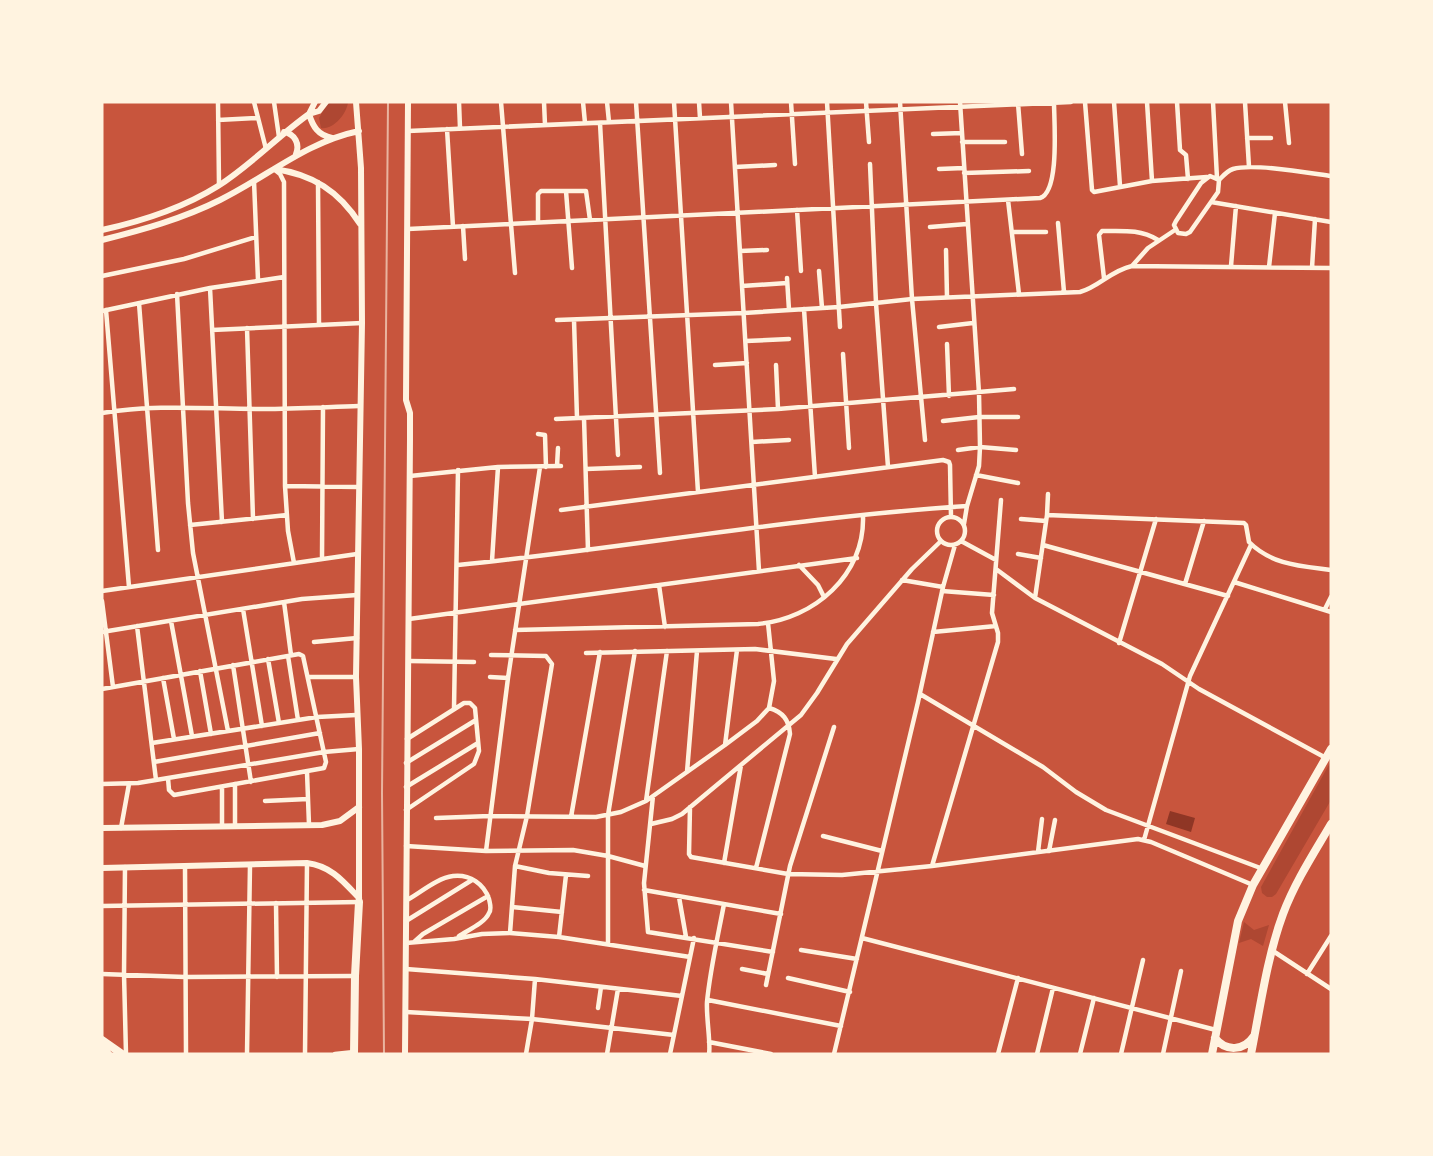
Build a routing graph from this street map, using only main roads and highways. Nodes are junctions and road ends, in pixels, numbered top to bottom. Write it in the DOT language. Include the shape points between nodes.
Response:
graph roads {
  1 [pos="1331,749"];
  2 [pos="1331,824"];
  3 [pos="359,900"];
  4 [pos="1215,1034"];
  5 [pos="1255,1035"];
  6 [pos="102,1040"];
  7 [pos="102,1049"];
  8 [pos="354,1053"];
  9 [pos="108,1054"];
  10 [pos="124,1054"];
  11 [pos="1212,1054"];
  12 [pos="1251,1054"];
  1 -- 4 [label="main road" via="1253,885 1238,921"];
  2 -- 5 [label="main road" via="1282,915"];
  3 -- 8 [label="main road"];
  4 -- 5 [label="main road" via="1221,1045 1236,1048 1249,1043"];
  4 -- 11 [label="main road"];
  5 -- 12 [label="main road"];
  6 -- 10 [label="main road"];
  7 -- 9 [label="main road"];
}
